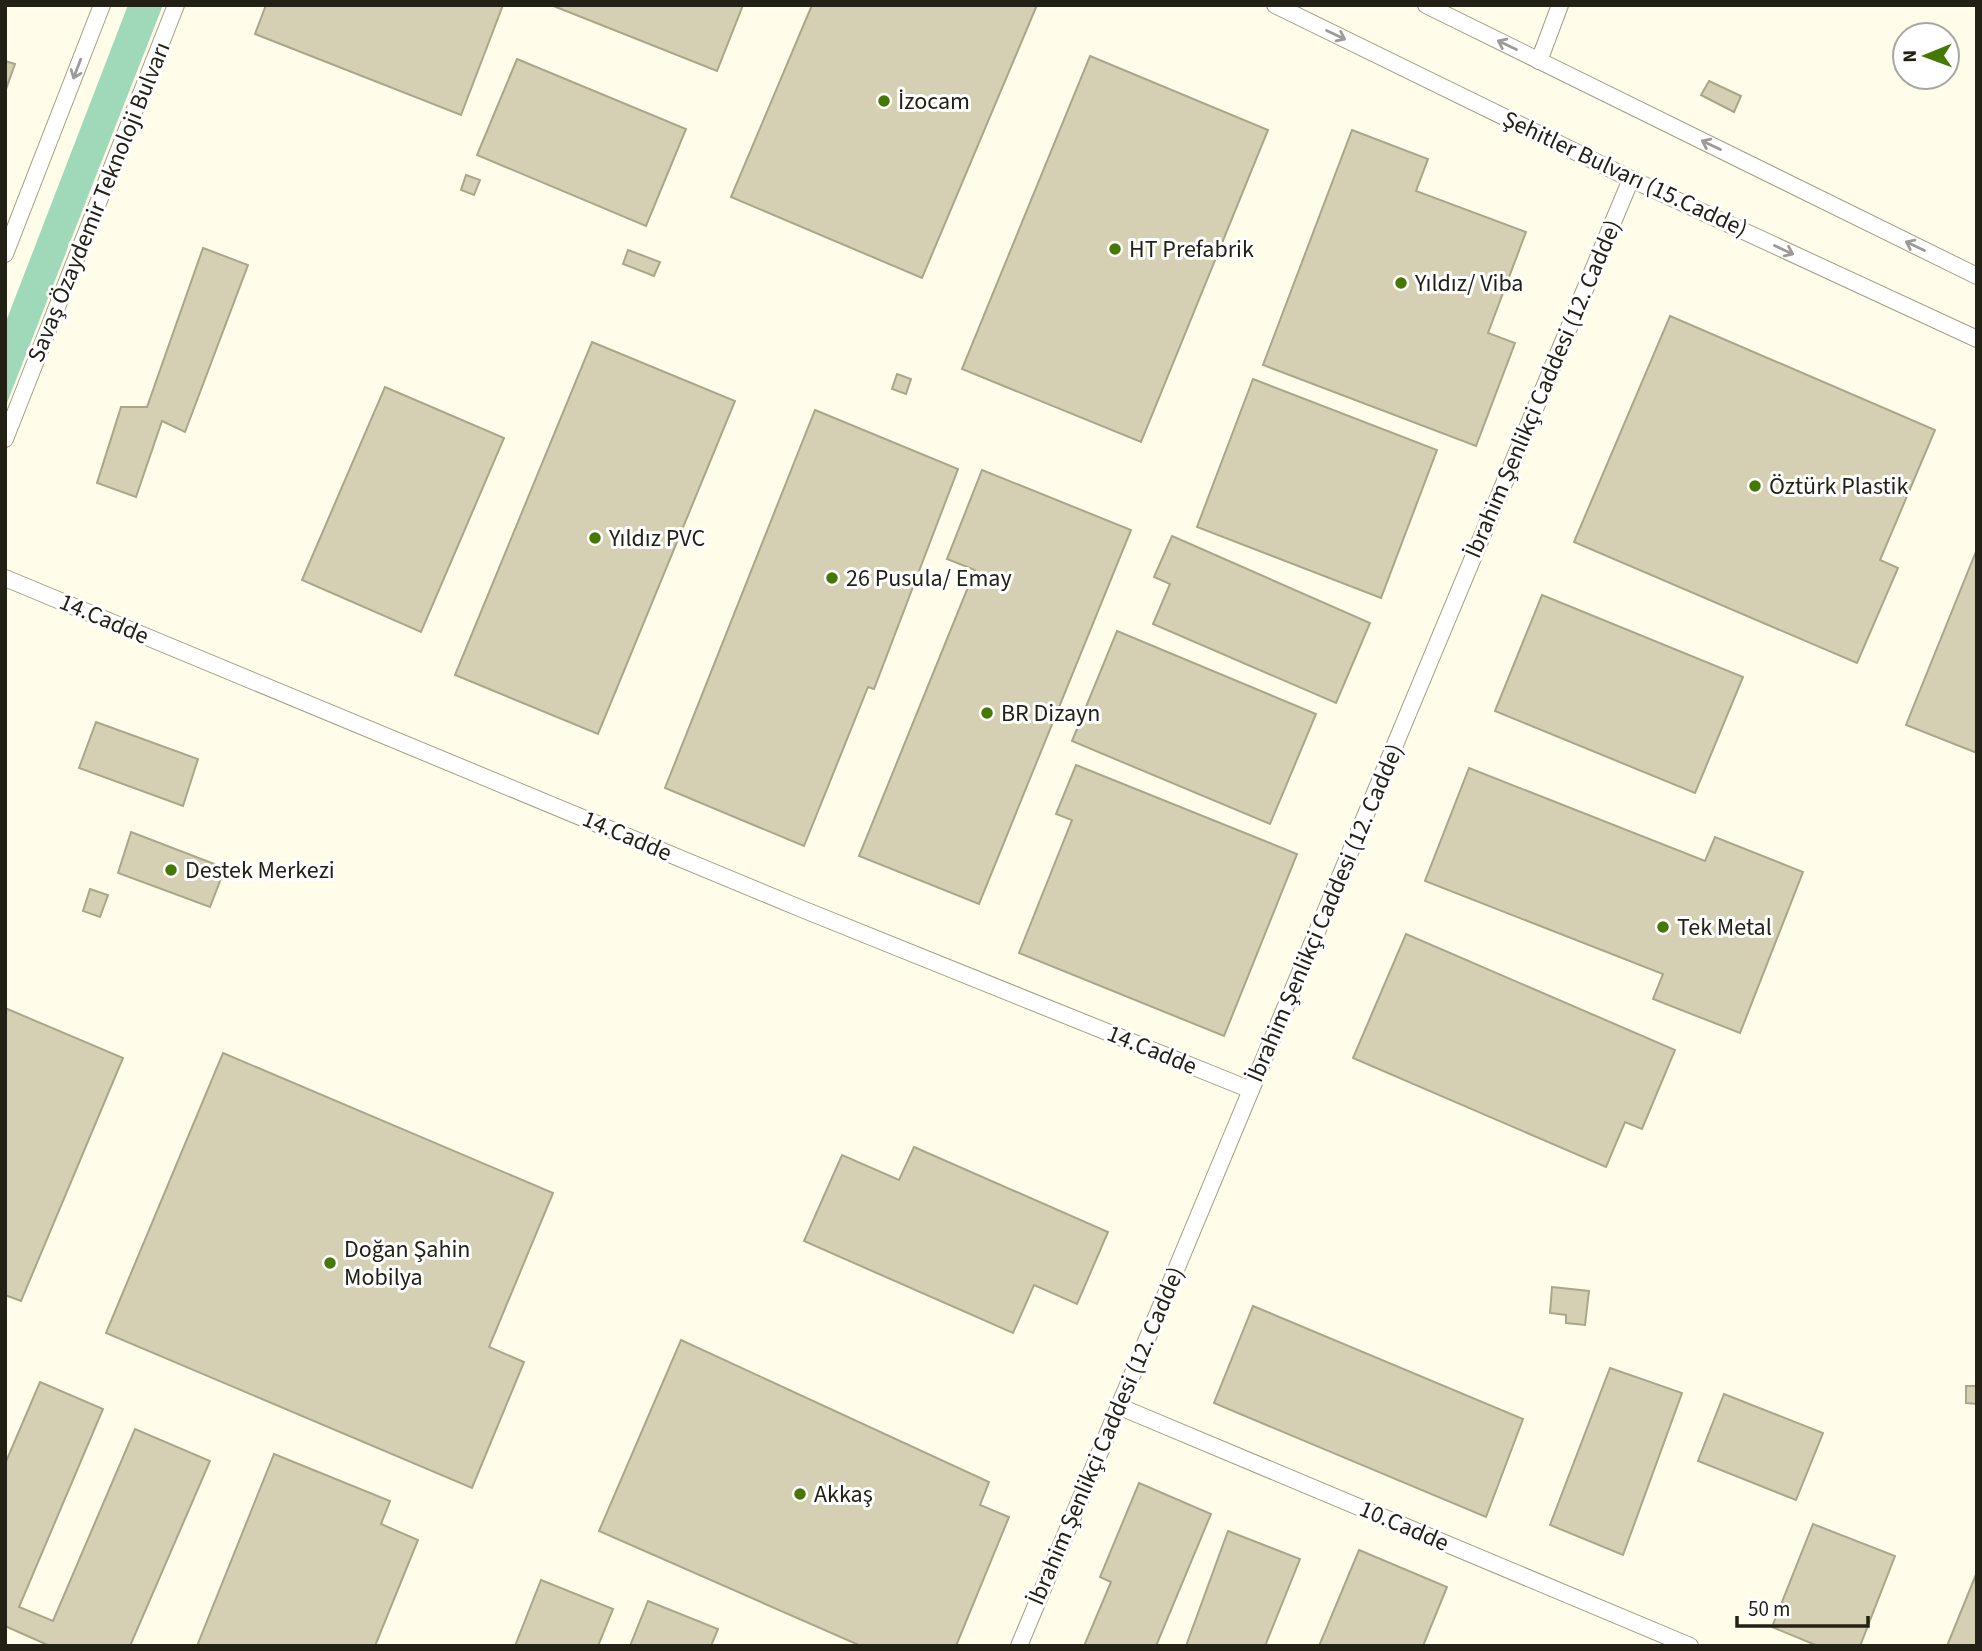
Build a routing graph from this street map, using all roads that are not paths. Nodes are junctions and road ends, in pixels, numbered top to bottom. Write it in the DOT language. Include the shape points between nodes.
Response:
graph roads {
  1 [pos="102,5"];
  2 [pos="176,5"];
  3 [pos="1275,5"];
  4 [pos="1426,5"];
  5 [pos="1560,5"];
  6 [pos="1539,61"];
  7 [pos="1631,179"];
  8 [pos="5,254"];
  9 [pos="1977,276"];
  10 [pos="1977,339"];
  11 [pos="5,439"];
  12 [pos="5,578"];
  13 [pos="1251,1090"];
  14 [pos="1118,1406"];
  15 [pos="1019,1646"];
  16 [pos="1690,1646"];
  1 -- 8 [label="street, one-way"];
  2 -- 11 [label="street, Savaş Özaydemir Teknoloji Bulvarı"];
  3 -- 7 [label="street, Şehitler Bulvarı (15.Cadde), one-way"];
  6 -- 4 [label="street, one-way"];
  5 -- 6 [label="street"];
  9 -- 6 [label="street, one-way"];
  7 -- 10 [label="street, Şehitler Bulvarı (15.Cadde), one-way"];
  7 -- 13 [label="street, İbrahim Şenlikçi Caddesi (12. Cadde)"];
  12 -- 13 [label="street, 14.Cadde"];
  13 -- 14 [label="street, İbrahim Şenlikçi Caddesi (12. Cadde)"];
  14 -- 15 [label="street, İbrahim Şenlikçi Caddesi (12. Cadde)"];
  14 -- 16 [label="street, 10.Cadde"];
}
